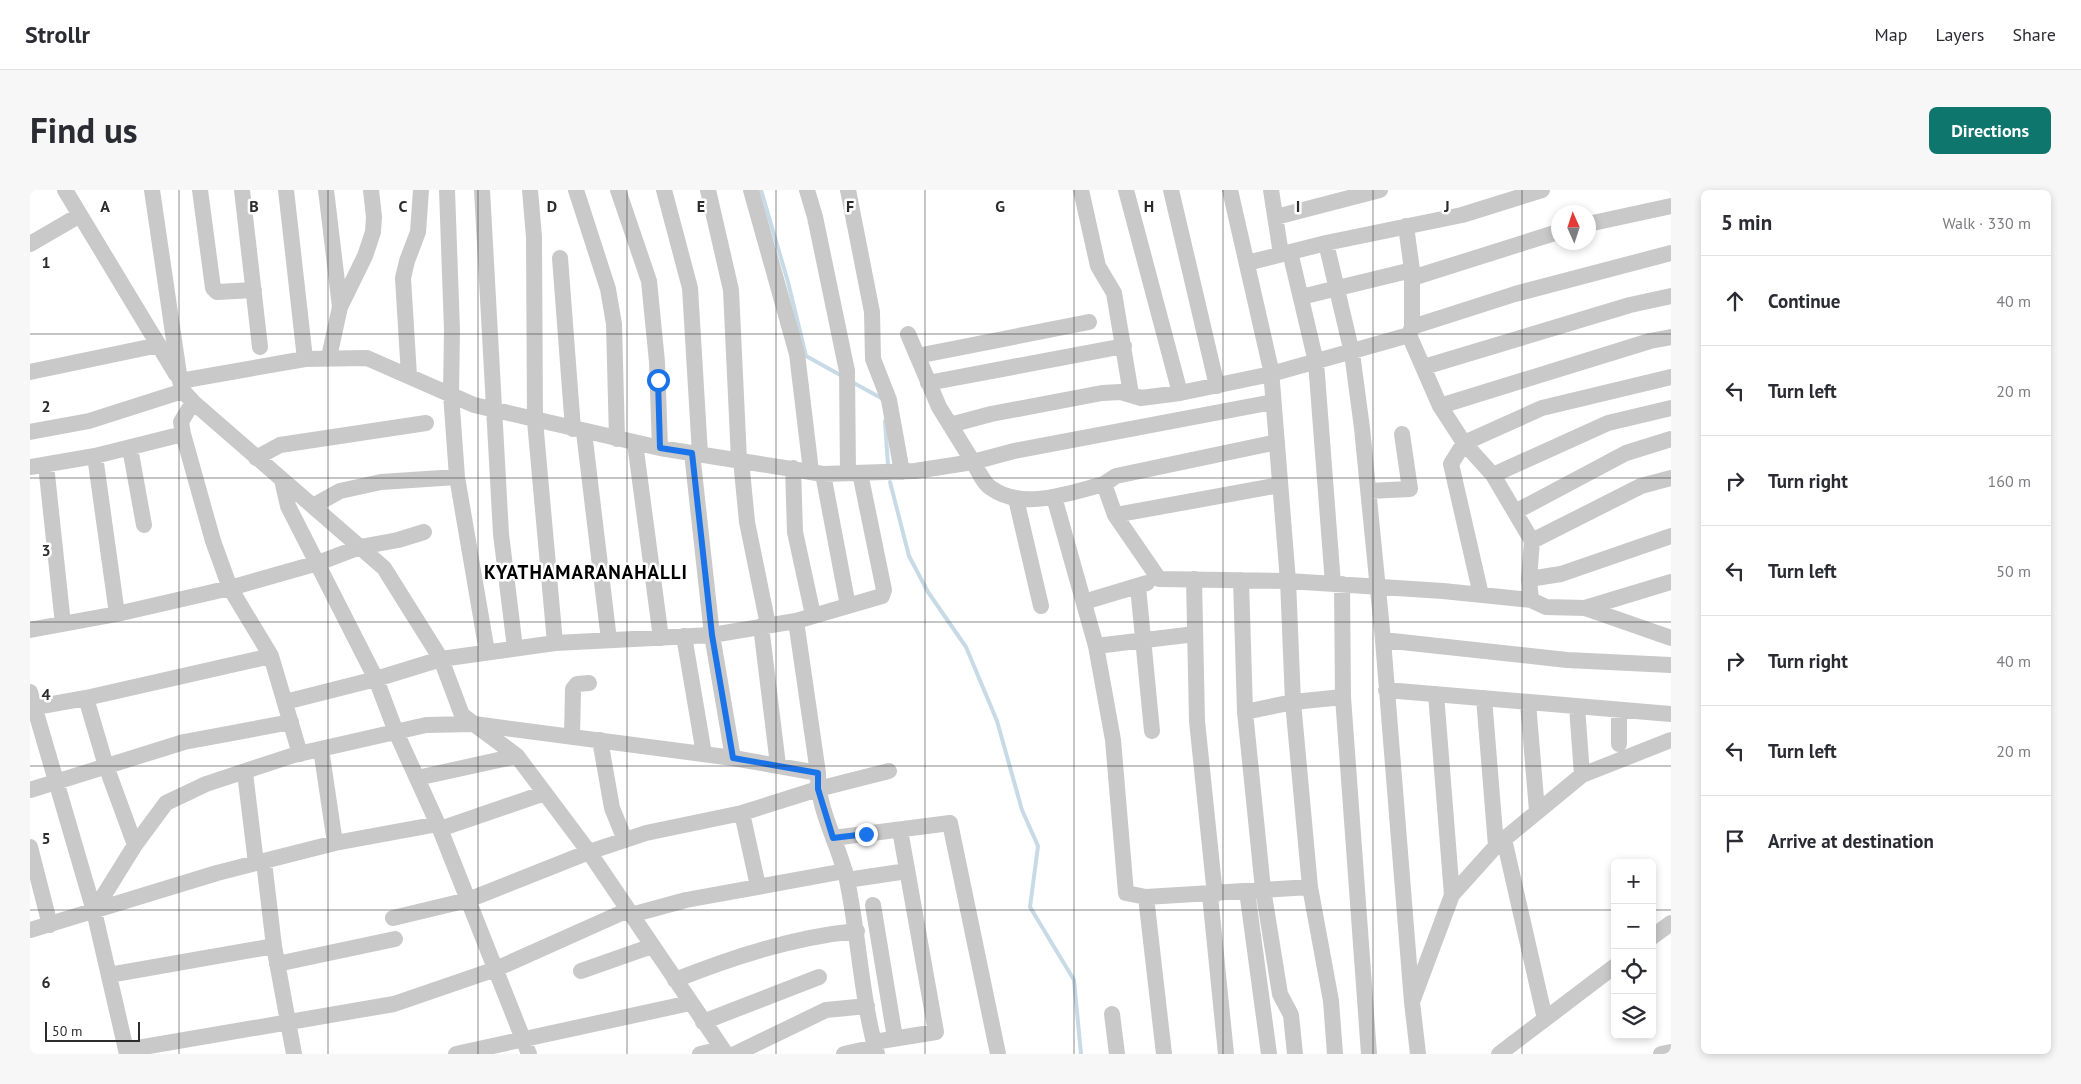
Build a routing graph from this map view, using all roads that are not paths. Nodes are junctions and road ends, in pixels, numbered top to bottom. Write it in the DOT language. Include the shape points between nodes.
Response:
graph roads {
  1 [pos="64,190"];
  2 [pos="152,190"];
  3 [pos="200,190"];
  4 [pos="242,190"];
  5 [pos="286,190"];
  6 [pos="326,190"];
  7 [pos="371,190"];
  8 [pos="421,190"];
  9 [pos="448,190"];
  10 [pos="482,190"];
  11 [pos="530,190"];
  12 [pos="576,190"];
  13 [pos="618,190"];
  14 [pos="664,190"];
  15 [pos="708,190"];
  16 [pos="751,190"];
  17 [pos="807,190"];
  18 [pos="848,190"];
  19 [pos="1081,190"];
  20 [pos="1126,190"];
  21 [pos="1171,190"];
  22 [pos="1230,190"];
  23 [pos="1271,190"];
  24 [pos="1380,190"];
  25 [pos="1542,190"];
  26 [pos="1671,206"];
  27 [pos="80,215"];
  28 [pos="1276,217"];
  29 [pos="1596,222"];
  30 [pos="1406,226"];
  31 [pos="1551,234"];
  32 [pos="1326,243"];
  33 [pos="30,244"];
  34 [pos="1286,253"];
  35 [pos="1671,253"];
  36 [pos="560,258"];
  37 [pos="1247,263"];
  38 [pos="1412,274"];
  39 [pos="1336,288"];
  40 [pos="254,290"];
  41 [pos="1671,296"];
  42 [pos="1301,297"];
  43 [pos="340,307"];
  44 [pos="1089,322"];
  45 [pos="1411,331"];
  46 [pos="908,334"];
  47 [pos="1671,338"];
  48 [pos="158,345"];
  49 [pos="1124,346"];
  50 [pos="260,347"];
  51 [pos="1352,353"];
  52 [pos="917,356"];
  53 [pos="329,358"];
  54 [pos="305,359"];
  55 [pos="1316,362"];
  56 [pos="1424,367"];
  57 [pos="30,372"];
  58 [pos="1271,374"];
  59 [pos="409,376"];
  60 [pos="1671,376"];
  61 [pos="928,383"];
  62 [pos="1224,384"];
  63 [pos="185,391"];
  64 [pos="452,394"];
  65 [pos="1131,394"];
  66 [pos="1180,394"];
  67 [pos="1273,402"];
  68 [pos="1440,406"];
  69 [pos="1671,408"];
  70 [pos="1236,409"];
  71 [pos="493,410"];
  72 [pos="535,421"];
  73 [pos="426,423"];
  74 [pos="950,425"];
  75 [pos="579,431"];
  76 [pos="30,432"];
  77 [pos="182,434"];
  78 [pos="1402,434"];
  79 [pos="618,439"];
  80 [pos="1671,439"];
  81 [pos="1277,442"];
  82 [pos="635,443"];
  83 [pos="1464,443"];
  84 [pos="130,448"];
  85 [pos="660,448"];
  86 [pos="696,454"];
  87 [pos="95,456"];
  88 [pos="256,458"];
  89 [pos="740,460"];
  90 [pos="973,462"];
  91 [pos="38,466"];
  92 [pos="793,468"];
  93 [pos="902,472"];
  94 [pos="817,473"];
  95 [pos="854,473"];
  96 [pos="1493,474"];
  97 [pos="457,477"];
  98 [pos="1671,478"];
  99 [pos="282,480"];
  100 [pos="1104,484"];
  101 [pos="1280,485"];
  102 [pos="1369,491"];
  103 [pos="1054,497"];
  104 [pos="1016,499"];
  105 [pos="313,506"];
  106 [pos="1515,512"];
  107 [pos="1115,515"];
  108 [pos="144,525"];
  109 [pos="424,532"];
  110 [pos="1671,536"];
  111 [pos="1532,541"];
  112 [pos="360,547"];
  113 [pos="318,562"];
  114 [pos="1159,579"];
  115 [pos="1194,579"];
  116 [pos="1529,579"];
  117 [pos="1241,580"];
  118 [pos="1288,581"];
  119 [pos="1671,582"];
  120 [pos="1338,584"];
  121 [pos="1378,586"];
  122 [pos="1138,587"];
  123 [pos="230,588"];
  124 [pos="1481,595"];
  125 [pos="1532,600"];
  126 [pos="1084,602"];
  127 [pos="848,606"];
  128 [pos="1041,606"];
  129 [pos="1584,608"];
  130 [pos="117,614"];
  131 [pos="813,615"];
  132 [pos="796,621"];
  133 [pos="62,624"];
  134 [pos="764,626"];
  135 [pos="30,630"];
  136 [pos="1195,634"];
  137 [pos="712,635"];
  138 [pos="684,636"];
  139 [pos="1671,636"];
  140 [pos="660,638"];
  141 [pos="610,640"];
  142 [pos="1142,640"];
  143 [pos="1383,640"];
  144 [pos="555,642"];
  145 [pos="1096,646"];
  146 [pos="516,648"];
  147 [pos="487,652"];
  148 [pos="271,656"];
  149 [pos="441,659"];
  150 [pos="1671,665"];
  151 [pos="376,679"];
  152 [pos="589,683"];
  153 [pos="1386,690"];
  154 [pos="1436,694"];
  155 [pos="1343,697"];
  156 [pos="86,698"];
  157 [pos="1484,698"];
  158 [pos="31,702"];
  159 [pos="285,702"];
  160 [pos="1293,702"];
  161 [pos="1528,703"];
  162 [pos="1577,706"];
  163 [pos="1619,710"];
  164 [pos="1245,712"];
  165 [pos="1671,714"];
  166 [pos="291,722"];
  167 [pos="474,724"];
  168 [pos="1152,731"];
  169 [pos="396,732"];
  170 [pos="572,737"];
  171 [pos="600,740"];
  172 [pos="1671,740"];
  173 [pos="1619,744"];
  174 [pos="321,749"];
  175 [pos="300,754"];
  176 [pos="704,754"];
  177 [pos="517,756"];
  178 [pos="733,758"];
  179 [pos="778,765"];
  180 [pos="106,766"];
  181 [pos="889,771"];
  182 [pos="245,772"];
  183 [pos="818,773"];
  184 [pos="1582,775"];
  185 [pos="417,778"];
  186 [pos="57,780"];
  187 [pos="818,789"];
  188 [pos="30,790"];
  189 [pos="545,793"];
  190 [pos="1537,811"];
  191 [pos="742,813"];
  192 [pos="439,826"];
  193 [pos="900,830"];
  194 [pos="833,838"];
  195 [pos="625,840"];
  196 [pos="336,843"];
  197 [pos="1500,843"];
  198 [pos="135,844"];
  199 [pos="30,847"];
  200 [pos="588,852"];
  201 [pos="260,862"];
  202 [pos="907,871"];
  203 [pos="846,875"];
  204 [pos="758,886"];
  205 [pos="1310,886"];
  206 [pos="1255,890"];
  207 [pos="1212,895"];
  208 [pos="1452,895"];
  209 [pos="1146,897"];
  210 [pos="468,900"];
  211 [pos="873,905"];
  212 [pos="94,911"];
  213 [pos="629,913"];
  214 [pos="393,918"];
  215 [pos="1671,923"];
  216 [pos="50,925"];
  217 [pos="30,930"];
  218 [pos="857,931"];
  219 [pos="1656,934"];
  220 [pos="395,938"];
  221 [pos="274,946"];
  222 [pos="652,946"];
  223 [pos="277,964"];
  224 [pos="496,969"];
  225 [pos="1611,969"];
  226 [pos="581,971"];
  227 [pos="109,975"];
  228 [pos="819,977"];
  229 [pos="674,980"];
  230 [pos="1412,1002"];
  231 [pos="690,1004"];
  232 [pos="866,1006"];
  233 [pos="1112,1014"];
  234 [pos="1544,1019"];
  235 [pos="703,1022"];
  236 [pos="289,1023"];
  237 [pos="896,1038"];
  238 [pos="527,1046"];
  239 [pos="875,1048"];
  240 [pos="126,1052"];
  241 [pos="728,1052"];
  242 [pos="1671,1052"];
  243 [pos="294,1054"];
  244 [pos="456,1054"];
  245 [pos="700,1054"];
  246 [pos="844,1054"];
  247 [pos="998,1054"];
  248 [pos="1116,1054"];
  249 [pos="1164,1054"];
  250 [pos="1226,1054"];
  251 [pos="1269,1054"];
  252 [pos="1295,1054"];
  253 [pos="1335,1054"];
  254 [pos="1369,1054"];
  255 [pos="1418,1054"];
  256 [pos="1499,1054"];
  257 [pos="1661,1054"];
  1 -- 27 [label="street"];
  2 -- 63 [label="street"];
  3 -- 40 [label="street" via="213,288 217,292"];
  4 -- 40 [label="street"];
  5 -- 54 [label="street"];
  6 -- 43 [label="street"];
  7 -- 43 [label="street" via="373,232"];
  8 -- 59 [label="street" via="418,232 403,278"];
  9 -- 64 [label="street"];
  10 -- 71 [label="street"];
  11 -- 72 [label="street" via="534,236"];
  12 -- 79 [label="street" via="608,289 614,324"];
  13 -- 85 [label="street" via="649,281 657,362"];
  14 -- 86 [label="street" via="690,288"];
  15 -- 89 [label="street" via="731,290"];
  16 -- 94 [label="street" via="797,354"];
  17 -- 95 [label="street" via="847,378"];
  18 -- 93 [label="street" via="872,312 872,359 889,400"];
  19 -- 49 [label="street" via="1098,266 1114,293"];
  20 -- 66 [label="street"];
  21 -- 62 [label="street"];
  22 -- 37 [label="street"];
  23 -- 28 [label="street"];
  24 -- 28 [label="street"];
  25 -- 30 [label="street" via="1462,215"];
  26 -- 29 [label="street"];
  27 -- 33 [label="street"];
  27 -- 48 [label="street"];
  28 -- 34 [label="street"];
  30 -- 32 [label="street"];
  30 -- 38 [label="street"];
  31 -- 38 [label="street"];
  32 -- 34 [label="street"];
  32 -- 39 [label="street"];
  34 -- 37 [label="street"];
  34 -- 42 [label="street"];
  35 -- 45 [label="street" via="1515,294"];
  36 -- 75 [label="street"];
  37 -- 58 [label="street"];
  38 -- 39 [label="street"];
  38 -- 45 [label="street"];
  39 -- 42 [label="street"];
  39 -- 51 [label="street"];
  40 -- 50 [label="street"];
  41 -- 56 [label="street" via="1630,305"];
  42 -- 55 [label="street"];
  43 -- 53 [label="street"];
  44 -- 52 [label="street"];
  45 -- 51 [label="street"];
  45 -- 56 [label="street"];
  46 -- 52 [label="street"];
  47 -- 68 [label="street" via="1650,341"];
  48 -- 57 [label="street"];
  48 -- 63 [label="street"];
  49 -- 61 [label="street"];
  49 -- 65 [label="street"];
  51 -- 55 [label="street"];
  51 -- 102 [label="street"];
  52 -- 61 [label="street"];
  53 -- 54 [label="street"];
  53 -- 59 [label="street" via="367,358"];
  54 -- 63 [label="street"];
  55 -- 58 [label="street"];
  55 -- 120 [label="street"];
  56 -- 68 [label="street"];
  58 -- 62 [label="street"];
  58 -- 67 [label="street"];
  59 -- 64 [label="street"];
  60 -- 83 [label="street" via="1542,408"];
  61 -- 74 [label="street"];
  62 -- 66 [label="street"];
  62 -- 70 [label="street"];
  63 -- 76 [label="street" via="89,421"];
  63 -- 77 [label="street"];
  63 -- 88 [label="street"];
  64 -- 71 [label="street"];
  64 -- 97 [label="street"];
  65 -- 66 [label="street" via="1141,398"];
  65 -- 74 [label="street" via="1102,393"];
  67 -- 70 [label="street"];
  67 -- 81 [label="street"];
  68 -- 83 [label="street"];
  69 -- 96 [label="street" via="1608,423"];
  70 -- 90 [label="street" via="1014,451"];
  71 -- 72 [label="street"];
  71 -- 146 [label="street" via="501,534"];
  72 -- 75 [label="street"];
  72 -- 144 [label="street"];
  73 -- 88 [label="street" via="280,445"];
  74 -- 90 [label="street"];
  75 -- 79 [label="street"];
  75 -- 141 [label="street"];
  77 -- 84 [label="street"];
  77 -- 123 [label="street"];
  78 -- 102 [label="street" via="1410,489"];
  79 -- 82 [label="street"];
  80 -- 106 [label="street" via="1626,453"];
  81 -- 100 [label="street" via="1116,476"];
  81 -- 101 [label="street"];
  82 -- 85 [label="street"];
  82 -- 140 [label="street"];
  83 -- 96 [label="street"];
  83 -- 124 [label="street" via="1451,464"];
  84 -- 87 [label="street"];
  84 -- 108 [label="street"];
  85 -- 86 [label="street"];
  86 -- 89 [label="street"];
  86 -- 137 [label="street"];
  87 -- 91 [label="street"];
  87 -- 130 [label="street"];
  88 -- 99 [label="street"];
  89 -- 92 [label="street"];
  89 -- 134 [label="street"];
  90 -- 93 [label="street"];
  90 -- 104 [label="street" via="990,487"];
  91 -- 133 [label="street"];
  92 -- 94 [label="street"];
  92 -- 131 [label="street" via="795,532"];
  93 -- 95 [label="street"];
  94 -- 95 [label="street"];
  94 -- 127 [label="street"];
  95 -- 127 [label="street" via="884,593"];
  96 -- 106 [label="street"];
  97 -- 105 [label="street" via="381,482 340,491"];
  97 -- 147 [label="street"];
  98 -- 111 [label="street" via="1641,486"];
  99 -- 105 [label="street"];
  99 -- 113 [label="street" via="288,506"];
  100 -- 103 [label="street"];
  100 -- 107 [label="street"];
  101 -- 107 [label="street"];
  101 -- 118 [label="street"];
  102 -- 121 [label="street"];
  103 -- 104 [label="street"];
  103 -- 126 [label="street"];
  104 -- 128 [label="street"];
  105 -- 112 [label="street"];
  106 -- 111 [label="street"];
  107 -- 114 [label="street"];
  109 -- 112 [label="street"];
  110 -- 116 [label="street" via="1561,574"];
  111 -- 116 [label="street"];
  112 -- 113 [label="street"];
  112 -- 149 [label="street" via="384,568"];
  113 -- 123 [label="street"];
  113 -- 151 [label="street"];
  114 -- 115 [label="street"];
  114 -- 122 [label="street"];
  115 -- 117 [label="street"];
  115 -- 136 [label="street"];
  116 -- 125 [label="street"];
  117 -- 118 [label="street"];
  117 -- 164 [label="street"];
  118 -- 120 [label="street"];
  118 -- 160 [label="street"];
  119 -- 129 [label="street"];
  120 -- 121 [label="street"];
  120 -- 155 [label="street"];
  121 -- 124 [label="street"];
  121 -- 143 [label="street"];
  122 -- 126 [label="street"];
  122 -- 142 [label="street"];
  123 -- 130 [label="street"];
  123 -- 148 [label="street"];
  124 -- 125 [label="street"];
  125 -- 129 [label="street" via="1546,607"];
  126 -- 145 [label="street"];
  127 -- 131 [label="street"];
  129 -- 139 [label="street"];
  130 -- 133 [label="street"];
  131 -- 132 [label="street"];
  132 -- 134 [label="street"];
  132 -- 183 [label="street"];
  133 -- 135 [label="street"];
  134 -- 137 [label="street"];
  134 -- 179 [label="street"];
  136 -- 142 [label="street"];
  136 -- 207 [label="street" via="1197,721"];
  137 -- 138 [label="street"];
  137 -- 178 [label="street"];
  138 -- 140 [label="street"];
  138 -- 176 [label="street"];
  140 -- 141 [label="street"];
  141 -- 144 [label="street"];
  142 -- 145 [label="street"];
  142 -- 168 [label="street"];
  143 -- 150 [label="street" via="1567,660"];
  143 -- 153 [label="street"];
  144 -- 146 [label="street"];
  145 -- 209 [label="street" via="1113,740 1126,893"];
  146 -- 147 [label="street"];
  147 -- 149 [label="street"];
  148 -- 156 [label="street"];
  148 -- 159 [label="street"];
  149 -- 151 [label="street"];
  149 -- 167 [label="street" via="462,715"];
  151 -- 159 [label="street"];
  151 -- 169 [label="street"];
  152 -- 170 [label="street" via="574,687"];
  153 -- 154 [label="street"];
  153 -- 230 [label="street"];
  154 -- 157 [label="street"];
  154 -- 208 [label="street"];
  155 -- 160 [label="street"];
  155 -- 254 [label="street"];
  156 -- 158 [label="street"];
  156 -- 180 [label="street"];
  157 -- 161 [label="street"];
  157 -- 197 [label="street"];
  158 -- 186 [label="street"];
  159 -- 166 [label="street"];
  160 -- 164 [label="street"];
  160 -- 205 [label="street"];
  161 -- 162 [label="street"];
  161 -- 190 [label="street"];
  162 -- 163 [label="street"];
  162 -- 184 [label="street"];
  163 -- 165 [label="street"];
  163 -- 173 [label="street"];
  164 -- 206 [label="street"];
  166 -- 175 [label="street"];
  166 -- 180 [label="street" via="184,742"];
  167 -- 169 [label="street" via="426,725"];
  167 -- 170 [label="street"];
  167 -- 177 [label="street"];
  169 -- 174 [label="street"];
  169 -- 185 [label="street"];
  170 -- 171 [label="street"];
  171 -- 176 [label="street"];
  171 -- 195 [label="street" via="612,808"];
  172 -- 184 [label="street"];
  174 -- 175 [label="street"];
  174 -- 196 [label="street"];
  175 -- 182 [label="street"];
  176 -- 178 [label="street"];
  177 -- 185 [label="street"];
  177 -- 189 [label="street"];
  178 -- 179 [label="street"];
  179 -- 183 [label="street"];
  180 -- 186 [label="street"];
  180 -- 198 [label="street"];
  181 -- 187 [label="street"];
  182 -- 198 [label="street" via="206,784 166,803"];
  182 -- 201 [label="street"];
  183 -- 187 [label="street"];
  184 -- 190 [label="street"];
  185 -- 192 [label="street"];
  186 -- 188 [label="street"];
  186 -- 212 [label="street"];
  187 -- 191 [label="street"];
  187 -- 194 [label="street"];
  189 -- 192 [label="street"];
  189 -- 200 [label="street"];
  190 -- 197 [label="street"];
  191 -- 195 [label="street"];
  191 -- 204 [label="street"];
  192 -- 196 [label="street"];
  192 -- 210 [label="street"];
  193 -- 194 [label="street"];
  193 -- 202 [label="street"];
  193 -- 247 [label="street" via="950,823"];
  194 -- 203 [label="street"];
  195 -- 200 [label="street"];
  196 -- 201 [label="street"];
  197 -- 208 [label="street"];
  197 -- 234 [label="street"];
  198 -- 212 [label="street"];
  199 -- 216 [label="street"];
  200 -- 210 [label="street"];
  200 -- 213 [label="street"];
  201 -- 212 [label="street"];
  201 -- 221 [label="street"];
  202 -- 203 [label="street"];
  202 -- 237 [label="street" via="936,1032"];
  203 -- 204 [label="street"];
  203 -- 218 [label="street"];
  204 -- 213 [label="street"];
  205 -- 206 [label="street"];
  205 -- 253 [label="street" via="1331,1001"];
  206 -- 207 [label="street"];
  206 -- 251 [label="street"];
  206 -- 252 [label="street" via="1280,994 1291,1015"];
  207 -- 209 [label="street"];
  207 -- 250 [label="street"];
  208 -- 230 [label="street"];
  209 -- 249 [label="street"];
  210 -- 214 [label="street"];
  210 -- 224 [label="street"];
  211 -- 237 [label="street"];
  212 -- 216 [label="street"];
  212 -- 227 [label="street"];
  213 -- 222 [label="street"];
  213 -- 224 [label="street"];
  215 -- 219 [label="street"];
  216 -- 217 [label="street"];
  218 -- 229 [label="street" via="801,939 725,960"];
  218 -- 232 [label="street"];
  220 -- 223 [label="street"];
  221 -- 223 [label="street"];
  221 -- 227 [label="street"];
  222 -- 226 [label="street"];
  222 -- 229 [label="street"];
  223 -- 236 [label="street"];
  224 -- 236 [label="street" via="394,1004"];
  224 -- 238 [label="street"];
  225 -- 234 [label="street"];
  227 -- 240 [label="street"];
  228 -- 235 [label="street"];
  229 -- 231 [label="street"];
  230 -- 255 [label="street"];
  231 -- 235 [label="street"];
  231 -- 238 [label="street"];
  232 -- 239 [label="street"];
  232 -- 241 [label="street" via="826,1010"];
  233 -- 248 [label="street"];
  234 -- 256 [label="street"];
  235 -- 241 [label="street"];
  236 -- 240 [label="street"];
  236 -- 243 [label="street"];
  237 -- 239 [label="street"];
  238 -- 244 [label="street"];
  239 -- 246 [label="street"];
  241 -- 245 [label="street"];
  242 -- 257 [label="street"];
}
